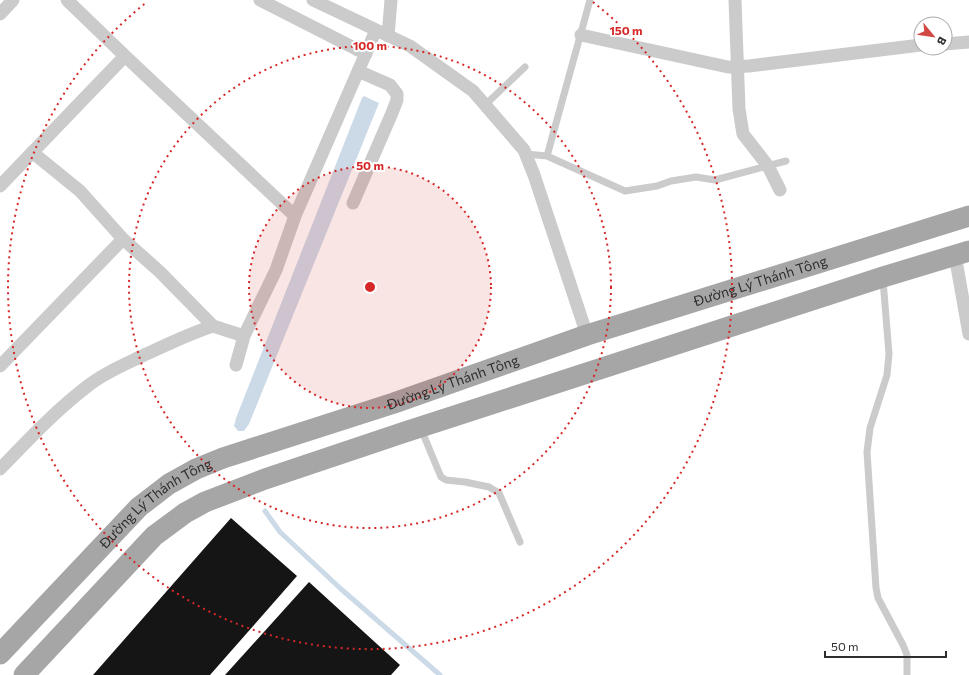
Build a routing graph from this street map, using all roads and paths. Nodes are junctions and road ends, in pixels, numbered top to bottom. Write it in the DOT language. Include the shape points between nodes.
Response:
graph roads {
  1 [pos="14,0"];
  2 [pos="66,0"];
  3 [pos="260,0"];
  4 [pos="313,0"];
  5 [pos="391,0"];
  6 [pos="590,0"];
  7 [pos="735,0"];
  8 [pos="0,14"];
  9 [pos="382,33"];
  10 [pos="581,35"];
  11 [pos="969,42"];
  12 [pos="953,43"];
  13 [pos="913,46"];
  14 [pos="366,54"];
  15 [pos="125,56"];
  16 [pos="524,67"];
  17 [pos="737,67"];
  18 [pos="358,71"];
  19 [pos="485,105"];
  20 [pos="32,152"];
  21 [pos="526,154"];
  22 [pos="547,156"];
  23 [pos="786,161"];
  24 [pos="768,166"];
  25 [pos="0,186"];
  26 [pos="780,190"];
  27 [pos="353,203"];
  28 [pos="295,216"];
  29 [pos="969,216"];
  30 [pos="946,224"];
  31 [pos="123,239"];
  32 [pos="962,253"];
  33 [pos="883,278"];
  34 [pos="213,326"];
  35 [pos="969,334"];
  36 [pos="587,335"];
  37 [pos="244,336"];
  38 [pos="236,365"];
  39 [pos="0,366"];
  40 [pos="394,403"];
  41 [pos="413,429"];
  42 [pos="0,469"];
  43 [pos="520,542"];
  44 [pos="0,654"];
  45 [pos="24,675"];
  46 [pos="907,675"];
  1 -- 8 [label="street"];
  2 -- 15 [label="street"];
  3 -- 14 [label="street"];
  4 -- 9 [label="street"];
  5 -- 9 [label="street"];
  6 -- 10 [label="lane"];
  7 -- 17 [label="street"];
  9 -- 14 [label="street"];
  9 -- 19 [label="street" via="410,46 473,91"];
  10 -- 17 [label="street"];
  10 -- 22 [label="lane"];
  11 -- 12 [label="street"];
  13 -- 17 [label="street"];
  14 -- 18 [label="street"];
  15 -- 20 [label="street"];
  15 -- 28 [label="street"];
  16 -- 19 [label="lane"];
  17 -- 24 [label="street" via="743,134"];
  18 -- 27 [label="street" via="390,85 397,94 397,100"];
  18 -- 28 [label="street"];
  19 -- 21 [label="street"];
  20 -- 25 [label="street"];
  20 -- 31 [label="street" via="80,191"];
  21 -- 22 [label="lane"];
  21 -- 36 [label="street"];
  22 -- 24 [label="lane" via="625,191 696,177 715,180"];
  23 -- 24 [label="lane"];
  24 -- 26 [label="street"];
  28 -- 37 [label="street" via="276,270"];
  29 -- 30 [label="main road, Đường Lý Thánh Tông"];
  30 -- 32 [label="main road"];
  30 -- 36 [label="main road, Đường Lý Thánh Tông"];
  31 -- 34 [label="street"];
  31 -- 39 [label="street"];
  32 -- 33 [label="main road, Đường Lý Thánh Tông"];
  32 -- 35 [label="street"];
  33 -- 41 [label="main road, Đường Lý Thánh Tông"];
  33 -- 46 [label="lane" via="889,354 887,375 870,428 867,452 876,588 878,598 907,655"];
  34 -- 37 [label="street"];
  34 -- 42 [label="street" via="166,344 90,384"];
  36 -- 40 [label="main road, Đường Lý Thánh Tông"];
  37 -- 38 [label="street"];
  40 -- 41 [label="main road"];
  40 -- 44 [label="main road, Đường Lý Thánh Tông" via="223,458 169,484 127,519"];
  41 -- 43 [label="lane" via="441,477 483,486 499,493"];
  41 -- 45 [label="main road, Đường Lý Thánh Tông" via="265,479 205,502 185,513 154,536"];
}
